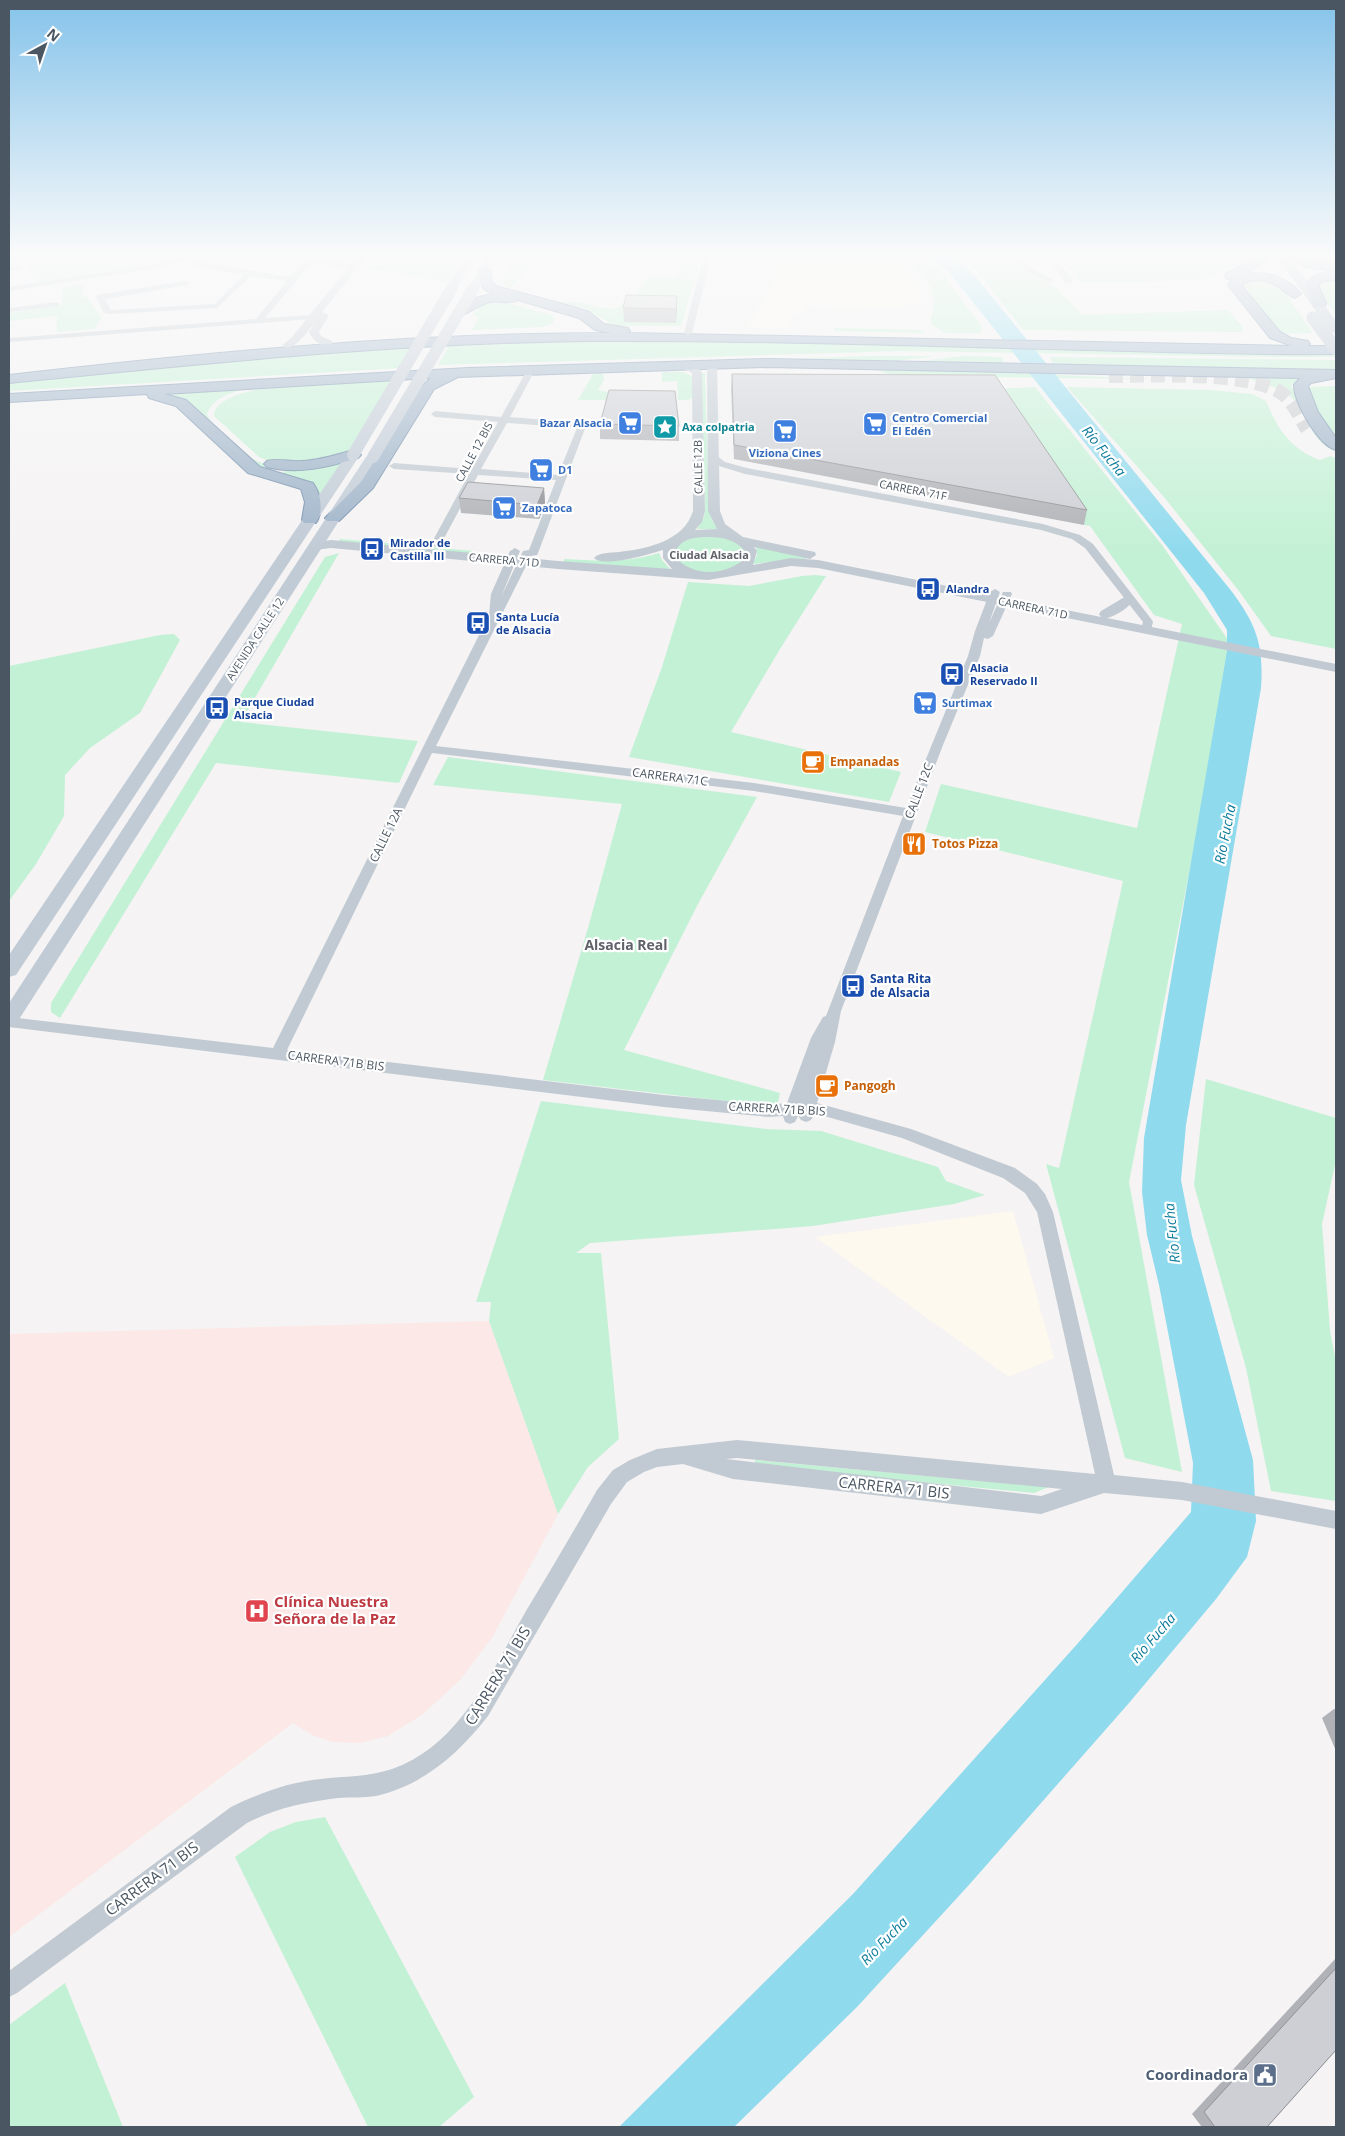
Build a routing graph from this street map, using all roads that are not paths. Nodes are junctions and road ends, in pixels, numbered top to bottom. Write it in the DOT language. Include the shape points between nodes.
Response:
graph roads {
  1 [pos="208,354"];
  2 [pos="260,354"];
  3 [pos="413,354"];
  4 [pos="435,354"];
  5 [pos="964,354"];
  6 [pos="1153,354"];
  7 [pos="1336,359"];
  8 [pos="886,364"];
  9 [pos="712,365"];
  10 [pos="685,366"];
  11 [pos="531,370"];
  12 [pos="1058,371"];
  13 [pos="468,372"];
  14 [pos="9,373"];
  15 [pos="1333,374"];
  16 [pos="304,375"];
  17 [pos="1109,376"];
  18 [pos="9,379"];
  19 [pos="336,379"];
  20 [pos="284,382"];
  21 [pos="122,392"];
  22 [pos="9,393"];
  23 [pos="9,398"];
  24 [pos="222,399"];
  25 [pos="211,412"];
  26 [pos="435,414"];
  27 [pos="504,419"];
  28 [pos="1307,429"];
  29 [pos="1336,445"];
  30 [pos="353,455"];
  31 [pos="1336,455"];
  32 [pos="713,456"];
  33 [pos="394,466"];
  34 [pos="745,471"];
  35 [pos="476,472"];
  36 [pos="562,478"];
  37 [pos="713,479"];
  38 [pos="310,520"];
  39 [pos="330,524"];
  40 [pos="738,538"];
  41 [pos="677,540"];
  42 [pos="436,544"];
  43 [pos="315,546"];
  44 [pos="522,556"];
  45 [pos="694,574"];
  46 [pos="729,574"];
  47 [pos="1000,597"];
  48 [pos="1128,599"];
  49 [pos="1106,614"];
  50 [pos="1147,627"];
  51 [pos="1280,652"];
  52 [pos="1336,658"];
  53 [pos="1336,668"];
  54 [pos="428,749"];
  55 [pos="116,809"];
  56 [pos="143,812"];
  57 [pos="910,813"];
  58 [pos="9,970"];
  59 [pos="9,1020"];
  60 [pos="278,1054"];
  61 [pos="799,1113"];
  62 [pos="679,1455"];
  63 [pos="1107,1484"];
  64 [pos="1336,1520"];
  65 [pos="9,1985"];
  1 -- 14 [label="highway"];
  2 -- 18 [label="highway"];
  3 -- 30 [label="main road, AVENIDA CALLE 12, bridge"];
  4 -- 39 [label="main road, AVENIDA CALLE 12, bridge"];
  5 -- 8 [label="highway"];
  5 -- 16 [label="highway" via="509,365"];
  6 -- 7 [label="highway" via="1243,359"];
  8 -- 9 [label="highway"];
  8 -- 12 [label="highway"];
  9 -- 10 [label="highway"];
  9 -- 32 [label="street, CALLE 12B"];
  10 -- 11 [label="highway"];
  10 -- 41 [label="street, CALLE 12B" via="697,373 699,511 696,522"];
  11 -- 13 [label="highway"];
  11 -- 27 [label="street, CALLE 12 BIS"];
  12 -- 15 [label="highway"];
  12 -- 17 [label="highway"];
  13 -- 19 [label="highway"];
  13 -- 39 [label="highway" via="429,386 367,485"];
  15 -- 29 [label="highway" via="1306,380 1301,385 1322,430"];
  16 -- 19 [label="highway"];
  16 -- 22 [label="highway"];
  19 -- 20 [label="highway"];
  20 -- 21 [label="highway"];
  20 -- 24 [label="highway"];
  21 -- 23 [label="highway"];
  21 -- 38 [label="highway" via="176,400 254,470 307,486 313,499"];
  25 -- 30 [label="highway" via="213,420 266,463 318,465"];
  26 -- 27 [label="street"];
  27 -- 35 [label="street, CALLE 12 BIS"];
  27 -- 36 [label="street, CALLE 12A" via="582,426"];
  28 -- 31 [label="highway" via="1320,446"];
  30 -- 38 [label="main road, AVENIDA CALLE 12"];
  32 -- 34 [label="street, CARRERA 71F" via="722,464"];
  32 -- 37 [label="street, CALLE 12B"];
  33 -- 35 [label="street"];
  34 -- 37 [label="street, CARRERA 71F" via="729,472"];
  34 -- 48 [label="street, CARRERA 71F" via="1043,527 1076,537 1089,546"];
  35 -- 36 [label="street"];
  35 -- 42 [label="street, CALLE 12 BIS"];
  36 -- 44 [label="street, CALLE 12A"];
  37 -- 40 [label="street, CALLE 12B" via="717,520 720,526"];
  38 -- 55 [label="main road, AVENIDA CALLE 12" via="178,716 133,763 119,783 111,800"];
  39 -- 42 [label="street, CARRERA 71D" via="331,534"];
  39 -- 43 [label="main road, AVENIDA CALLE 12"];
  40 -- 41 [label="street, CARRERA 71D" via="706,532"];
  40 -- 46 [label="street" via="751,551 751,558 741,569"];
  40 -- 47 [label="street, CARRERA 71D"];
  41 -- 44 [label="street, CARRERA 71D" via="639,554 607,558"];
  41 -- 45 [label="street" via="669,550 669,558 675,566"];
  42 -- 44 [label="street, CARRERA 71D"];
  43 -- 44 [label="street, CARRERA 71D" via="331,544"];
  43 -- 56 [label="main road, AVENIDA CALLE 12"];
  44 -- 45 [label="street, CARRERA 71D"];
  44 -- 54 [label="street, CALLE 12A" via="507,596"];
  45 -- 46 [label="street, CARRERA 71D"];
  46 -- 47 [label="street, CARRERA 71D" via="772,564 805,563"];
  47 -- 49 [label="street, CARRERA 71D"];
  47 -- 50 [label="street, CARRERA 71D"];
  47 -- 57 [label="street, CALLE 12C" via="980,631 974,656"];
  48 -- 49 [label="street"];
  48 -- 50 [label="street"];
  49 -- 50 [label="street, CARRERA 71D"];
  50 -- 51 [label="street, CARRERA 71D"];
  51 -- 52 [label="street, CARRERA 71D"];
  51 -- 53 [label="street, CARRERA 71D"];
  54 -- 57 [label="street, CARRERA 71C" via="754,787"];
  54 -- 60 [label="street, CALLE 12A"];
  55 -- 56 [label="main road"];
  55 -- 58 [label="main road"];
  56 -- 59 [label="main road, AVENIDA CALLE 12"];
  57 -- 61 [label="street, CALLE 12C" via="834,1011 828,1042"];
  59 -- 60 [label="street, CARRERA 71B BIS"];
  60 -- 61 [label="street, CARRERA 71B BIS" via="664,1101 709,1112 745,1116"];
  61 -- 63 [label="street, CARRERA 71B BIS" via="900,1142 944,1150 1009,1173 1037,1194 1045,1212"];
  62 -- 63 [label="street, CARRERA 71 BIS" via="737,1449"];
  62 -- 63 [label="street, CARRERA 71 BIS" via="733,1470 1041,1505"];
  62 -- 65 [label="street, CARRERA 71 BIS" via="657,1458 620,1476 604,1497 481,1709 462,1735 439,1755 410,1773 375,1785 288,1794 266,1800 238,1815"];
  63 -- 64 [label="street, CARRERA 71 BIS" via="1182,1491"];
}
